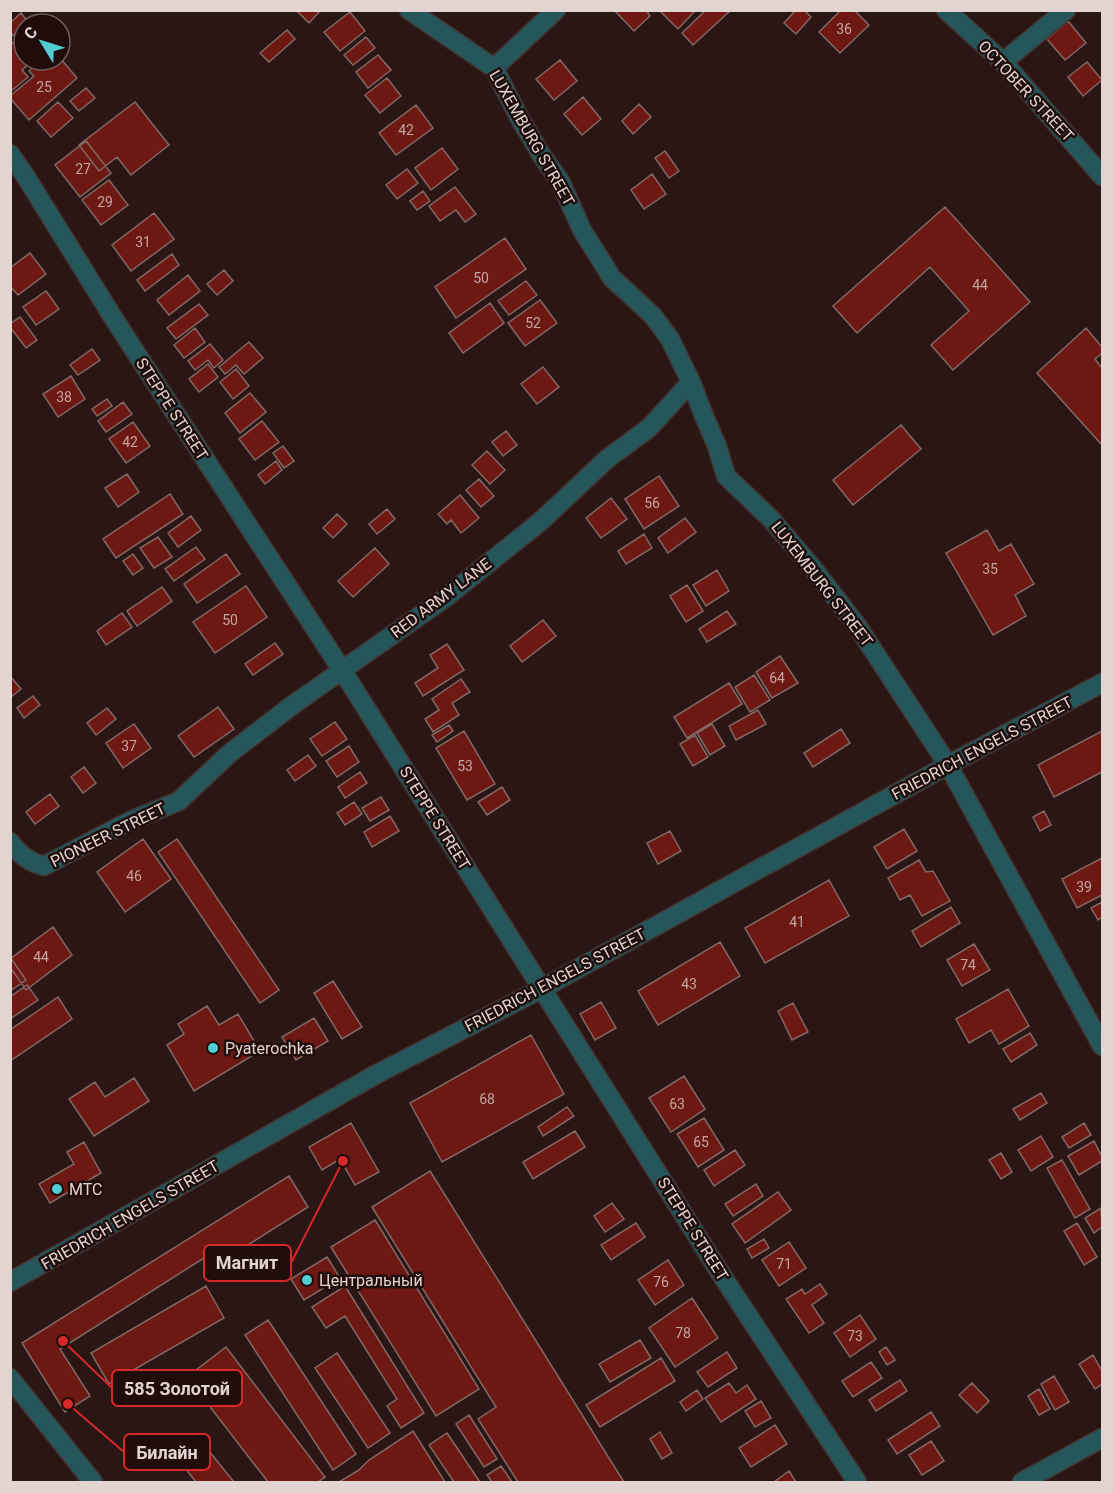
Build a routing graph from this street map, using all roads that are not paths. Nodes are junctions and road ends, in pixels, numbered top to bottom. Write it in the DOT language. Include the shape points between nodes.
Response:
graph roads {
  1 [pos="409,10"];
  2 [pos="556,10"];
  3 [pos="946,10"];
  4 [pos="1066,10"];
  5 [pos="1003,62"];
  6 [pos="494,68"];
  7 [pos="10,154"];
  8 [pos="1102,176"];
  9 [pos="691,382"];
  10 [pos="342,670"];
  11 [pos="1102,683"];
  12 [pos="948,765"];
  13 [pos="179,801"];
  14 [pos="10,842"];
  15 [pos="543,988"];
  16 [pos="1102,1046"];
  17 [pos="10,1282"];
  18 [pos="10,1378"];
  19 [pos="1102,1438"];
  20 [pos="93,1482"];
  21 [pos="857,1482"];
  22 [pos="1022,1482"];
  1 -- 6 [label="street, LUXEMBURG STREET"];
  2 -- 6 [label="street"];
  3 -- 5 [label="street, OCTOBER STREET"];
  4 -- 5 [label="street"];
  5 -- 8 [label="street, OCTOBER STREET"];
  6 -- 9 [label="street, LUXEMBURG STREET" via="612,278 653,316 670,339"];
  7 -- 10 [label="street, STEPPE STREET"];
  9 -- 10 [label="street, RED ARMY LANE" via="649,428 607,459 541,521 444,598"];
  9 -- 12 [label="street, LUXEMBURG STREET" via="726,476 771,519 819,576 858,627"];
  10 -- 13 [label="street, RED ARMY LANE" via="230,753"];
  10 -- 15 [label="street, STEPPE STREET"];
  11 -- 12 [label="street, FRIEDRICH ENGELS STREET"];
  12 -- 15 [label="street, FRIEDRICH ENGELS STREET"];
  12 -- 16 [label="street, LUXEMBURG STREET"];
  13 -- 14 [label="street, PIONEER STREET" via="130,820 44,866 32,863"];
  15 -- 17 [label="street, FRIEDRICH ENGELS STREET" via="375,1075"];
  15 -- 21 [label="street, STEPPE STREET" via="719,1271"];
  18 -- 20 [label="street"];
  19 -- 22 [label="street"];
}
